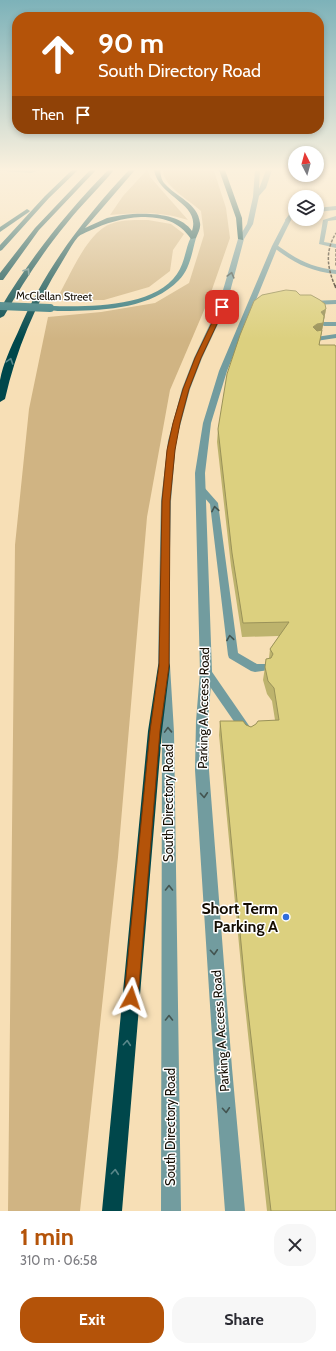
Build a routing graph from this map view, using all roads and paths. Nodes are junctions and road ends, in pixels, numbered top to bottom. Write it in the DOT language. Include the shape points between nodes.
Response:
graph roads {
  1 [pos="20,227"];
  2 [pos="40,227"];
  3 [pos="60,227"];
  4 [pos="83,227"];
  5 [pos="98,227"];
  6 [pos="185,227"];
  7 [pos="197,227"];
  8 [pos="240,227"];
  9 [pos="248,227"];
  10 [pos="285,227"];
  11 [pos="325,227"];
  12 [pos="77,235"];
  13 [pos="193,238"];
  14 [pos="241,239"];
  15 [pos="276,246"];
  16 [pos="336,246"];
  17 [pos="0,249"];
  18 [pos="312,269"];
  19 [pos="336,272"];
  20 [pos="336,277"];
  21 [pos="0,278"];
  22 [pos="336,302"];
  23 [pos="307,303"];
  24 [pos="0,306"];
  25 [pos="0,316"];
  26 [pos="324,324"];
  27 [pos="336,324"];
  28 [pos="336,336"];
  29 [pos="316,339"];
  30 [pos="0,399"];
  31 [pos="200,488"];
  32 [pos="164,666"];
  33 [pos="265,667"];
  34 [pos="206,672"];
  35 [pos="249,734"];
  36 [pos="112,1211"];
  37 [pos="171,1211"];
  38 [pos="235,1211"];
  1 -- 17 [label="highway"];
  2 -- 21 [label="highway"];
  25 -- 3 [label="highway, one-way" via="42,248"];
  4 -- 12 [label="highway"];
  5 -- 12 [label="highway"];
  6 -- 13 [label="highway"];
  7 -- 13 [label="highway"];
  8 -- 14 [label="highway"];
  9 -- 14 [label="street, South Directory Road"];
  10 -- 15 [label="street, Parking A Access Road"];
  11 -- 16 [label="lane" via="321,243"];
  30 -- 12 [label="highway, one-way" via="13,352 30,312"];
  13 -- 24 [label="main road, McClellan Street, bridge" via="181,274 174,283 143,299 113,306 78,309"];
  32 -- 14 [label="street, South Directory Road, one-way" via="166,501 172,441 186,389 222,307"];
  15 -- 18 [label="lane" via="300,264"];
  15 -- 31 [label="street, Parking A Access Road" via="215,393 206,429"];
  18 -- 19 [label="lane"];
  18 -- 20 [label="lane"];
  22 -- 23 [label="lane"];
  26 -- 27 [label="lane"];
  28 -- 29 [label="lane"];
  33 -- 31 [label="lane, one-way" via="255,668 233,655 214,504"];
  31 -- 34 [label="street, Parking A Access Road"];
  36 -- 32 [label="highway, one-way" via="155,731"];
  37 -- 32 [label="street, South Directory Road, one-way" via="168,732"];
  34 -- 35 [label="lane"];
  34 -- 38 [label="street, Parking A Access Road, one-way" via="202,770"];
}
